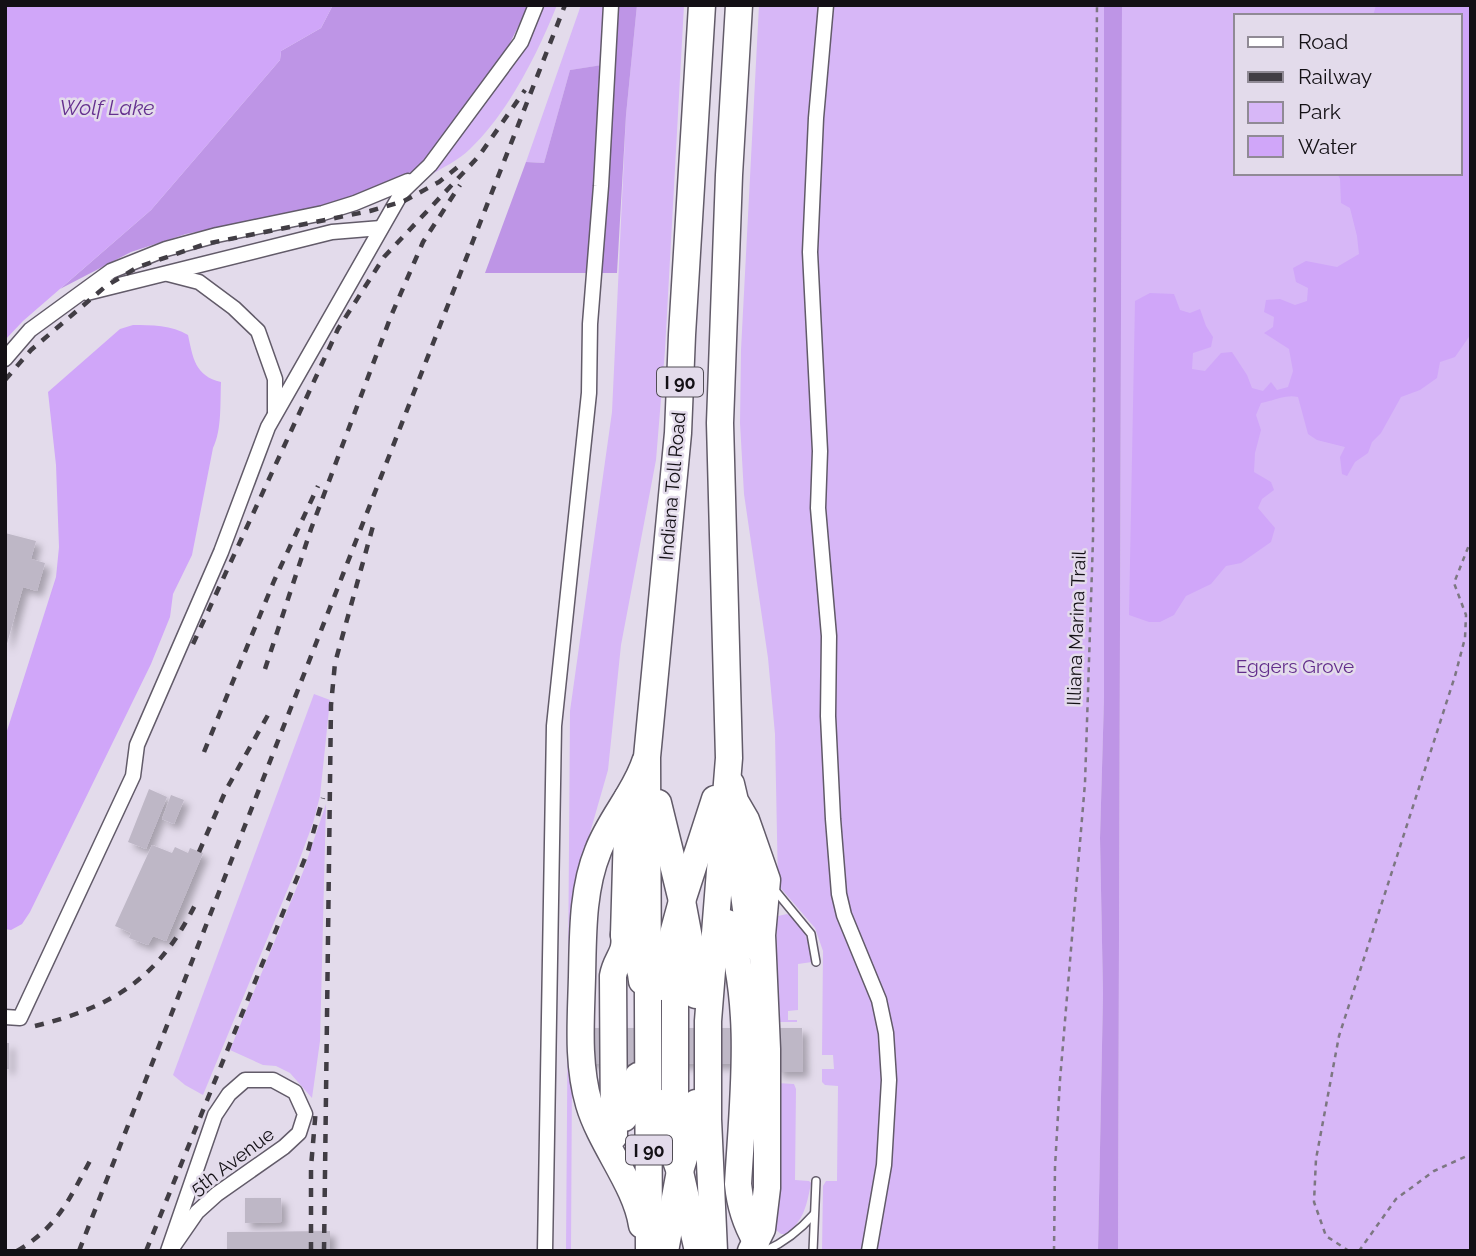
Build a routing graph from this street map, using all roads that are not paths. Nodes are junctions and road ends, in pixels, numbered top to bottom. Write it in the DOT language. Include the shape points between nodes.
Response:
graph roads {
  1 [pos="536,5"];
  2 [pos="611,5"];
  3 [pos="702,5"];
  4 [pos="739,5"];
  5 [pos="825,5"];
  6 [pos="418,176"];
  7 [pos="381,228"];
  8 [pos="166,273"];
  9 [pos="79,295"];
  10 [pos="5,359"];
  11 [pos="275,414"];
  12 [pos="647,757"];
  13 [pos="728,765"];
  14 [pos="629,792"];
  15 [pos="730,815"];
  16 [pos="767,880"];
  17 [pos="682,901"];
  18 [pos="716,904"];
  19 [pos="762,935"];
  20 [pos="626,941"];
  21 [pos="723,952"];
  22 [pos="816,962"];
  23 [pos="754,970"];
  24 [pos="737,1003"];
  25 [pos="5,1017"];
  26 [pos="616,1166"];
  27 [pos="680,1171"];
  28 [pos="816,1181"];
  29 [pos="631,1192"];
  30 [pos="814,1214"];
  31 [pos="747,1233"];
  32 [pos="649,1249"];
  33 [pos="169,1251"];
  34 [pos="545,1251"];
  35 [pos="698,1251"];
  36 [pos="714,1251"];
  37 [pos="813,1251"];
  38 [pos="869,1251"];
  1 -- 6 [label="street" via="521,42"];
  2 -- 34 [label="street" via="589,393 554,726"];
  3 -- 12 [label="highway, Indiana Toll Road / I 90" via="678,433"];
  4 -- 13 [label="highway, I 90" via="720,423"];
  5 -- 38 [label="street" via="810,252 833,819 839,894 879,1000 889,1080 884,1165"];
  6 -- 7 [label="street" via="402,192"];
  6 -- 9 [label="street" via="323,213 166,249 111,271"];
  7 -- 8 [label="street" via="332,232"];
  7 -- 11 [label="street"];
  8 -- 9 [label="street"];
  8 -- 11 [label="street" via="198,282 258,331 275,379"];
  9 -- 10 [label="street" via="30,330"];
  11 -- 25 [label="street" via="137,746 133,776 20,1018"];
  12 -- 14 [label="highway"];
  12 -- 17 [label="highway, I 90"];
  12 -- 32 [label="highway, I 90"];
  13 -- 15 [label="highway, I 90"];
  13 -- 16 [label="highway" via="735,801"];
  13 -- 17 [label="highway, I 90"];
  14 -- 20 [label="highway"];
  14 -- 26 [label="highway" via="597,852 583,939 582,1067 589,1105"];
  15 -- 16 [label="lane"];
  15 -- 18 [label="highway, I 90"];
  15 -- 23 [label="highway"];
  16 -- 19 [label="highway"];
  16 -- 22 [label="lane" via="811,934"];
  17 -- 27 [label="highway, I 90" via="696,975 696,1119"];
  18 -- 21 [label="highway"];
  18 -- 24 [label="highway" via="732,935"];
  18 -- 31 [label="highway, I 90" via="708,1021 708,1119"];
  19 -- 23 [label="highway"];
  19 -- 31 [label="highway" via="767,1160 764,1219"];
  20 -- 26 [label="highway" via="613,976"];
  20 -- 29 [label="highway" via="642,977 637,1099 624,1118"];
  21 -- 24 [label="highway"];
  21 -- 31 [label="highway" via="716,1203"];
  23 -- 24 [label="highway"];
  23 -- 31 [label="highway"];
  24 -- 31 [label="highway" via="744,1071 738,1184"];
  26 -- 29 [label="highway"];
  26 -- 32 [label="highway"];
  27 -- 32 [label="highway, I 90"];
  27 -- 35 [label="highway, I 90"];
  28 -- 30 [label="lane"];
  29 -- 32 [label="highway"];
  30 -- 31 [label="lane" via="780,1244"];
  30 -- 37 [label="lane"];
  31 -- 36 [label="highway, I 90"];
  33 -- 33 [label="street, 5th Avenue" via="197,1212 299,1133 305,1114 295,1092 273,1080 245,1080 229,1094 215,1115"];
}
